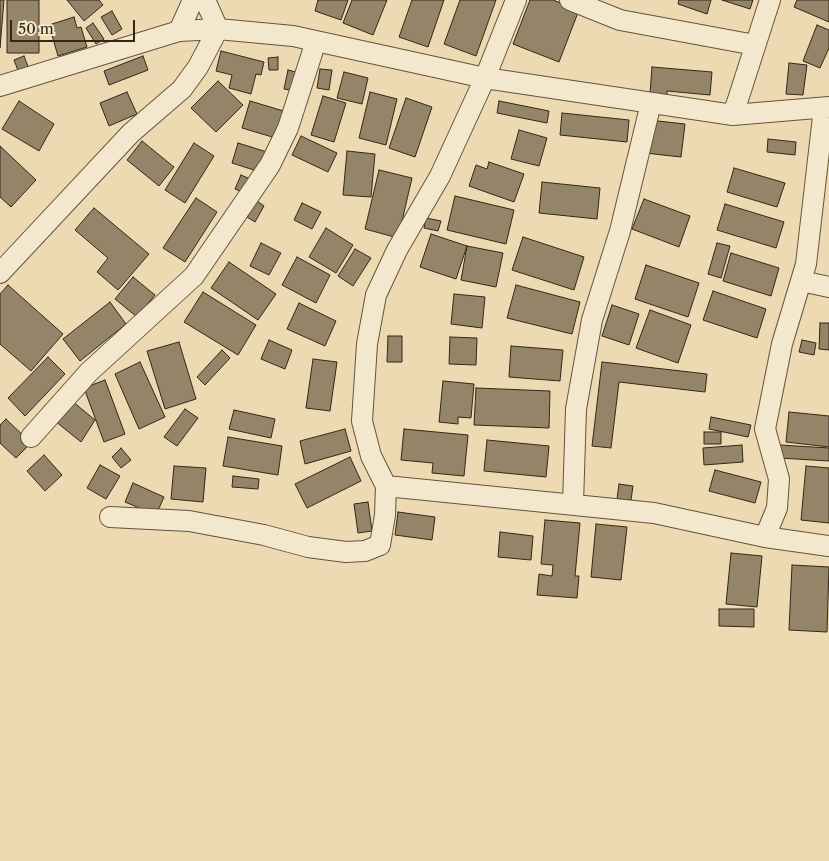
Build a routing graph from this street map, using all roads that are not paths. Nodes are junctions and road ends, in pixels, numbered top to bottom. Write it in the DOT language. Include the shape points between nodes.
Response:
graph roads {
  1 [pos="193,0"];
  2 [pos="205,0"];
  3 [pos="516,0"];
  4 [pos="570,0"];
  5 [pos="770,0"];
  6 [pos="218,29"];
  7 [pos="179,30"];
  8 [pos="316,41"];
  9 [pos="755,45"];
  10 [pos="485,78"];
  11 [pos="0,86"];
  12 [pos="651,103"];
  13 [pos="827,108"];
  14 [pos="733,115"];
  15 [pos="0,273"];
  16 [pos="801,281"];
  17 [pos="829,287"];
  18 [pos="31,436"];
  19 [pos="386,486"];
  20 [pos="573,504"];
  21 [pos="110,517"];
  22 [pos="765,537"];
  23 [pos="829,546"];
  1 -- 7 [label="street"];
  2 -- 6 [label="street"];
  3 -- 10 [label="street"];
  4 -- 9 [label="street" via="620,20"];
  5 -- 9 [label="street"];
  6 -- 7 [label="street"];
  6 -- 8 [label="street"];
  6 -- 15 [label="street" via="182,89 131,134"];
  7 -- 11 [label="street"];
  8 -- 10 [label="street"];
  8 -- 18 [label="street" via="288,128 270,165 194,276 89,372"];
  9 -- 14 [label="street"];
  10 -- 12 [label="street"];
  10 -- 19 [label="street" via="440,176 397,250 376,295 367,344 362,421 372,456"];
  12 -- 14 [label="street"];
  12 -- 20 [label="street" via="620,231 592,320 576,409"];
  13 -- 14 [label="street"];
  13 -- 16 [label="street"];
  16 -- 17 [label="street"];
  16 -- 22 [label="street" via="782,344 765,429 779,479 777,508"];
  19 -- 20 [label="street"];
  19 -- 21 [label="street" via="380,545 365,551 308,547 189,521"];
  20 -- 22 [label="street" via="654,512"];
  22 -- 23 [label="street"];
}
